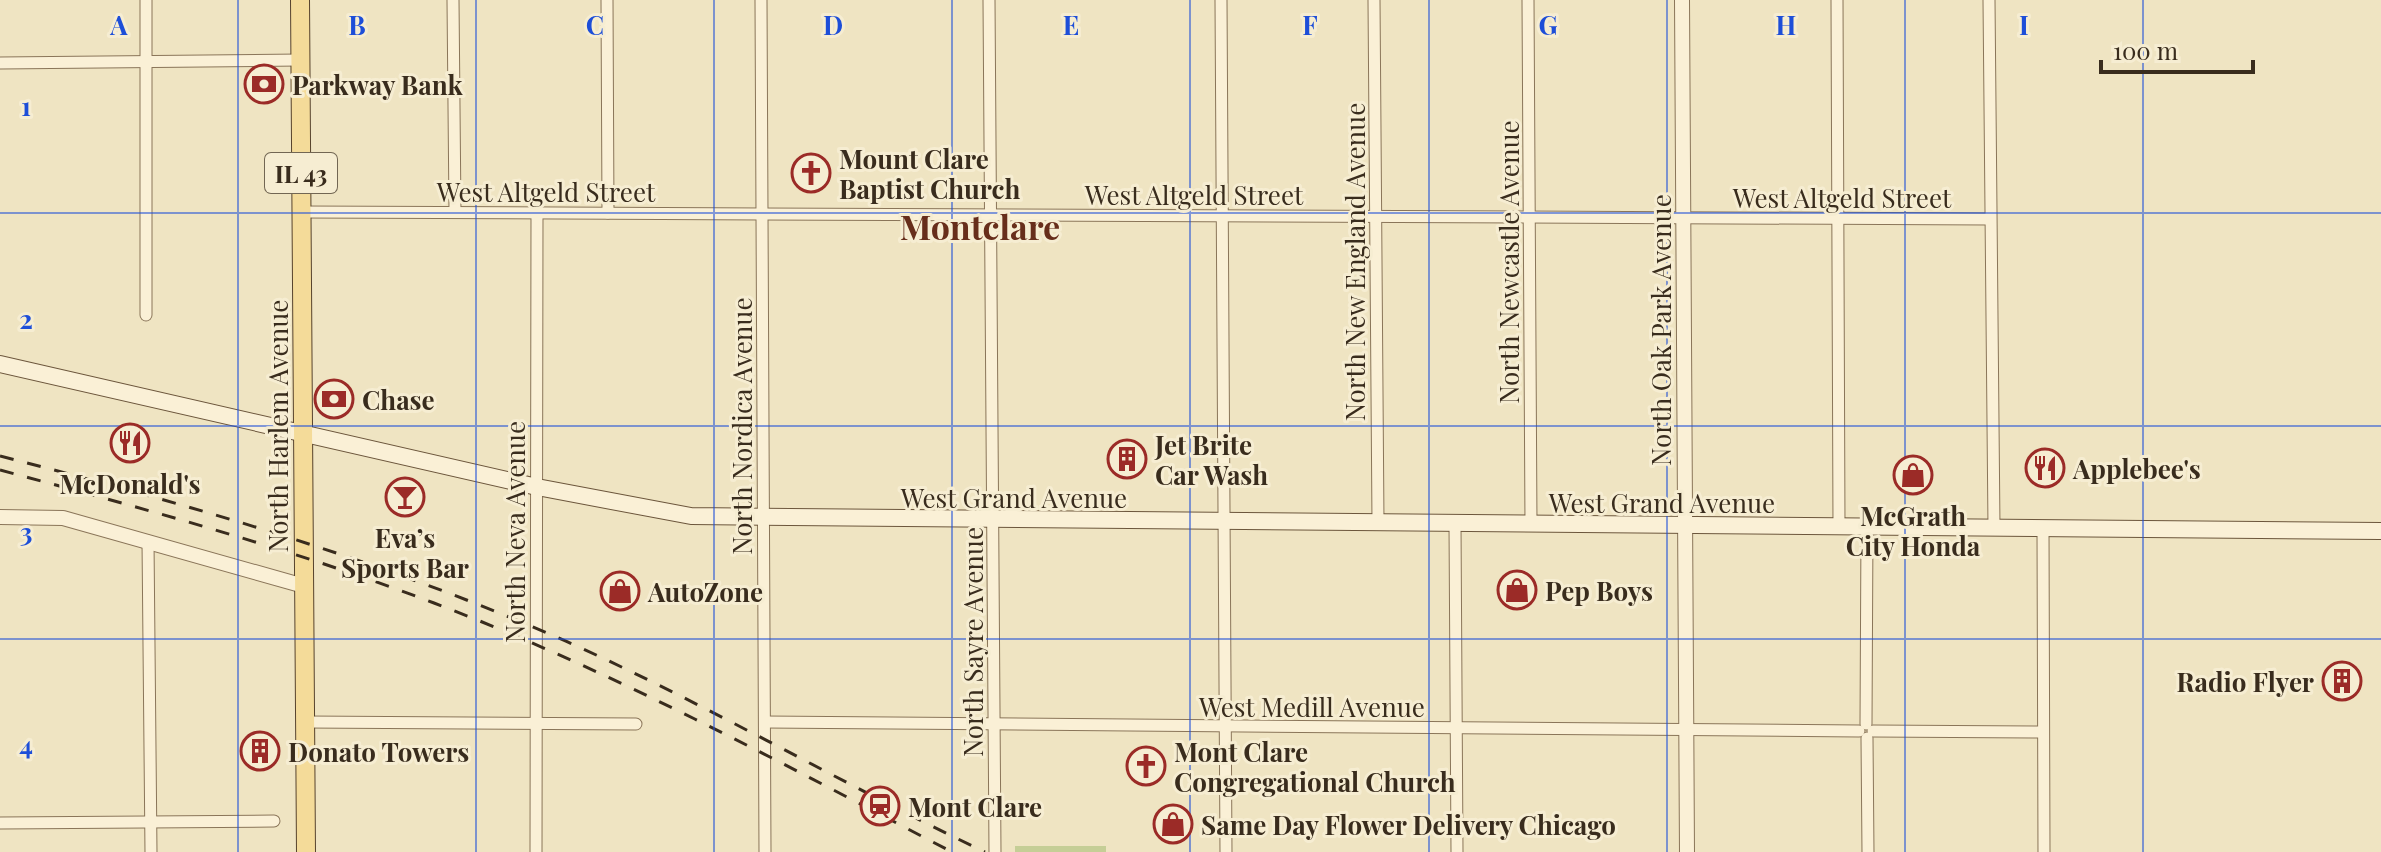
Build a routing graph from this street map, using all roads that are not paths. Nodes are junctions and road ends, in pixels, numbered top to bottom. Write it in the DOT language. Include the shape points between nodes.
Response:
graph roads {
  1 [pos="146,0"];
  2 [pos="300,0"];
  3 [pos="453,0"];
  4 [pos="607,0"];
  5 [pos="761,0"];
  6 [pos="989,0"];
  7 [pos="1221,0"];
  8 [pos="1374,0"];
  9 [pos="1528,0"];
  10 [pos="1682,0"];
  11 [pos="1837,0"];
  12 [pos="1989,0"];
  13 [pos="300,60"];
  14 [pos="146,61"];
  15 [pos="0,63"];
  16 [pos="301,212"];
  17 [pos="455,212"];
  18 [pos="537,213"];
  19 [pos="608,213"];
  20 [pos="762,214"];
  21 [pos="991,215"];
  22 [pos="1222,216"];
  23 [pos="1376,217"];
  24 [pos="1529,217"];
  25 [pos="1683,218"];
  26 [pos="1838,219"];
  27 [pos="1990,219"];
  28 [pos="146,315"];
  29 [pos="0,364"];
  30 [pos="303,434"];
  31 [pos="537,487"];
  32 [pos="0,517"];
  33 [pos="764,518"];
  34 [pos="993,520"];
  35 [pos="1224,522"];
  36 [pos="1378,523"];
  37 [pos="1455,524"];
  38 [pos="1531,525"];
  39 [pos="1685,526"];
  40 [pos="1839,527"];
  41 [pos="1867,527"];
  42 [pos="1994,528"];
  43 [pos="2043,529"];
  44 [pos="2381,531"];
  45 [pos="148,541"];
  46 [pos="304,586"];
  47 [pos="305,722"];
  48 [pos="765,722"];
  49 [pos="535,723"];
  50 [pos="636,724"];
  51 [pos="994,726"];
  52 [pos="1225,729"];
  53 [pos="1457,729"];
  54 [pos="1686,731"];
  55 [pos="1866,731"];
  56 [pos="2043,732"];
  57 [pos="274,821"];
  58 [pos="151,822"];
  59 [pos="0,823"];
  60 [pos="151,852"];
  61 [pos="306,852"];
  62 [pos="536,852"];
  63 [pos="765,852"];
  64 [pos="995,852"];
  65 [pos="1226,852"];
  66 [pos="1457,852"];
  67 [pos="1687,852"];
  68 [pos="1868,852"];
  69 [pos="2044,852"];
  1 -- 14 [label="street"];
  2 -- 13 [label="main road, North Harlem Avenue / IL 43"];
  3 -- 17 [label="street"];
  4 -- 19 [label="street"];
  5 -- 20 [label="street, North Nordica Avenue"];
  6 -- 21 [label="street, North Sayre Avenue"];
  7 -- 22 [label="street"];
  8 -- 23 [label="street, North New England Avenue"];
  9 -- 24 [label="street, North Newcastle Avenue"];
  10 -- 25 [label="street, North Oak Park Avenue"];
  11 -- 26 [label="street"];
  12 -- 27 [label="street"];
  13 -- 14 [label="street"];
  13 -- 16 [label="main road, North Harlem Avenue / IL 43"];
  14 -- 15 [label="street"];
  14 -- 28 [label="street"];
  16 -- 17 [label="street, West Altgeld Street"];
  16 -- 30 [label="main road, North Harlem Avenue / IL 43"];
  17 -- 18 [label="street, West Altgeld Street"];
  18 -- 19 [label="street, West Altgeld Street"];
  18 -- 31 [label="street, North Neva Avenue"];
  19 -- 20 [label="street, West Altgeld Street"];
  20 -- 21 [label="street, West Altgeld Street"];
  20 -- 33 [label="street, North Nordica Avenue"];
  21 -- 22 [label="street, West Altgeld Street"];
  21 -- 34 [label="street, North Sayre Avenue"];
  22 -- 23 [label="street, West Altgeld Street"];
  22 -- 35 [label="street"];
  23 -- 24 [label="street, West Altgeld Street"];
  23 -- 36 [label="street, North New England Avenue"];
  24 -- 25 [label="street, West Altgeld Street"];
  24 -- 38 [label="street, North Newcastle Avenue"];
  25 -- 26 [label="street, West Altgeld Street"];
  25 -- 39 [label="street, North Oak Park Avenue"];
  26 -- 27 [label="street, West Altgeld Street"];
  26 -- 40 [label="street"];
  27 -- 42 [label="street"];
  29 -- 30 [label="main road, West Grand Avenue"];
  30 -- 31 [label="main road, West Grand Avenue"];
  30 -- 46 [label="main road, North Harlem Avenue / IL 43"];
  31 -- 33 [label="main road, West Grand Avenue" via="691,516"];
  31 -- 49 [label="street, North Neva Avenue"];
  32 -- 45 [label="street" via="63,518"];
  33 -- 34 [label="main road, West Grand Avenue"];
  33 -- 48 [label="street, North Nordica Avenue"];
  34 -- 35 [label="main road, West Grand Avenue"];
  34 -- 51 [label="street, North Sayre Avenue"];
  35 -- 36 [label="main road, West Grand Avenue"];
  35 -- 52 [label="street"];
  36 -- 37 [label="main road, West Grand Avenue"];
  37 -- 38 [label="main road, West Grand Avenue"];
  37 -- 53 [label="street"];
  38 -- 39 [label="main road, West Grand Avenue"];
  39 -- 40 [label="main road, West Grand Avenue"];
  39 -- 54 [label="street, North Oak Park Avenue"];
  40 -- 41 [label="main road, West Grand Avenue"];
  41 -- 42 [label="main road, West Grand Avenue"];
  41 -- 55 [label="street"];
  42 -- 43 [label="main road, West Grand Avenue"];
  43 -- 44 [label="main road, West Grand Avenue"];
  43 -- 56 [label="street"];
  45 -- 46 [label="street"];
  45 -- 58 [label="street"];
  46 -- 47 [label="main road, North Harlem Avenue / IL 43"];
  47 -- 49 [label="street"];
  47 -- 61 [label="main road, North Harlem Avenue / IL 43"];
  48 -- 51 [label="street, West Medill Avenue"];
  48 -- 63 [label="street, North Nordica Avenue"];
  49 -- 50 [label="street"];
  49 -- 62 [label="street, North Neva Avenue"];
  51 -- 52 [label="street, West Medill Avenue"];
  51 -- 64 [label="street, North Sayre Avenue"];
  52 -- 53 [label="street, West Medill Avenue"];
  52 -- 65 [label="street"];
  53 -- 54 [label="street, West Medill Avenue"];
  53 -- 66 [label="street"];
  54 -- 55 [label="street, West Medill Avenue"];
  54 -- 67 [label="street, North Oak Park Avenue"];
  55 -- 56 [label="street, West Medill Avenue"];
  55 -- 68 [label="street"];
  56 -- 69 [label="street"];
  57 -- 58 [label="street"];
  58 -- 59 [label="street"];
  58 -- 60 [label="street"];
}
